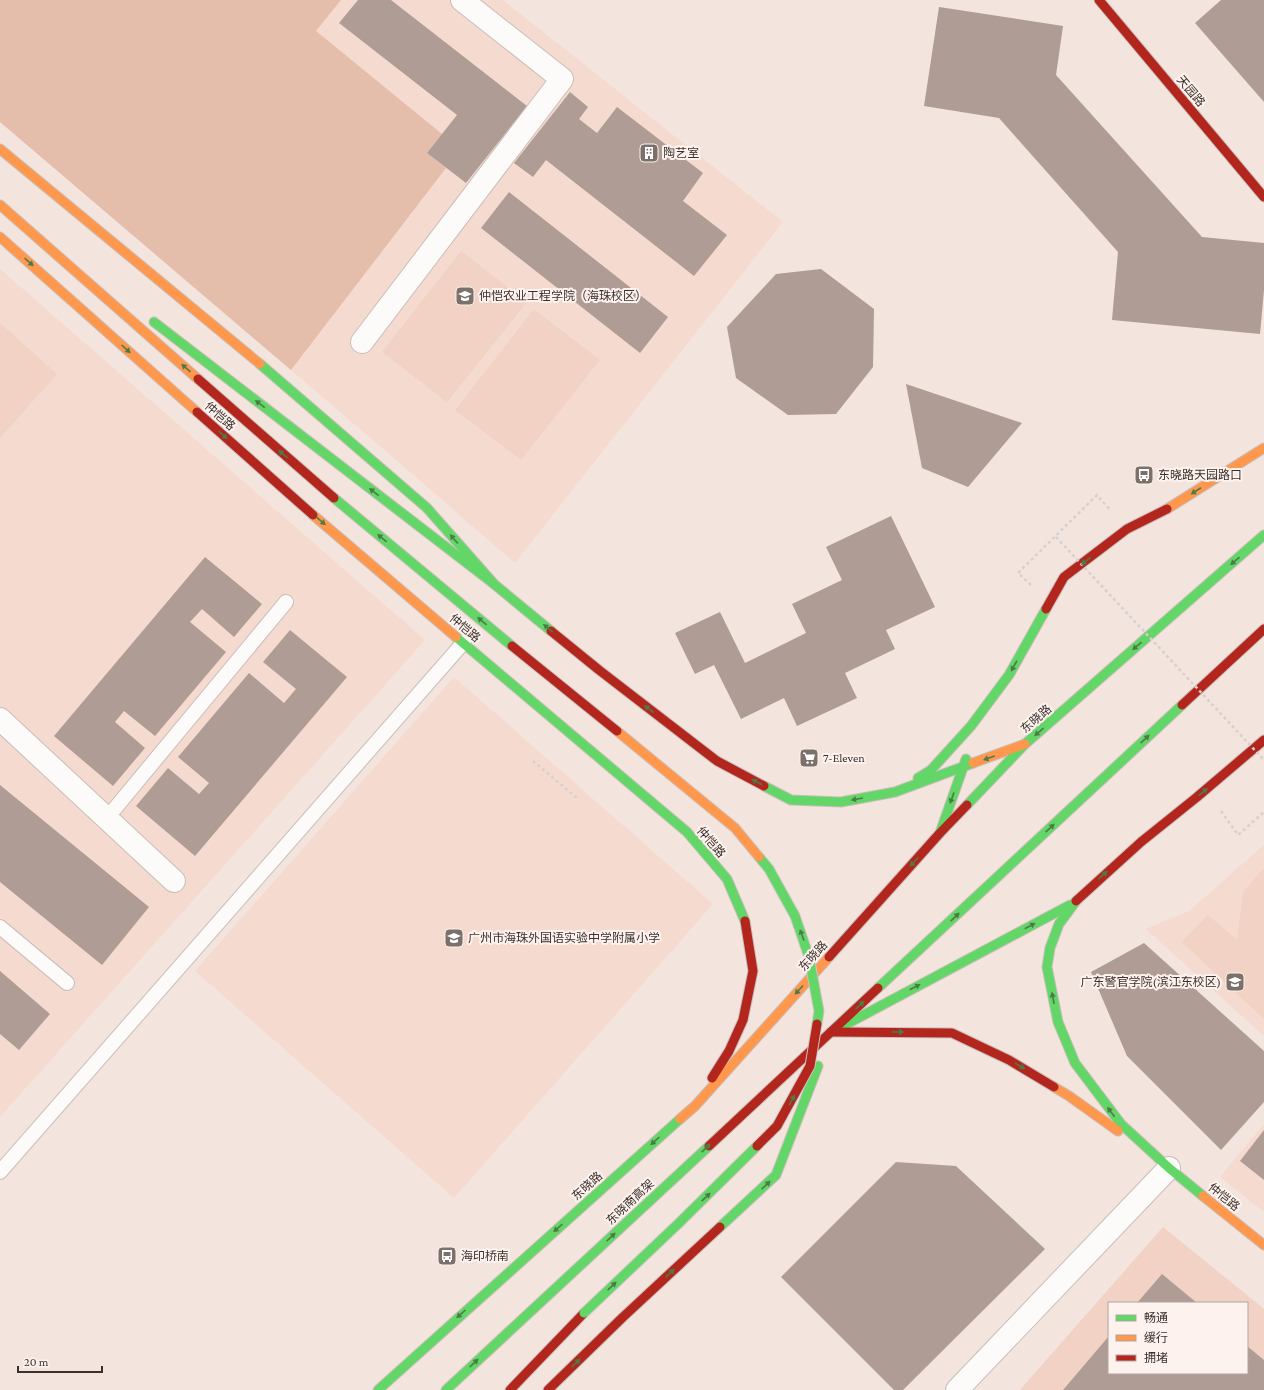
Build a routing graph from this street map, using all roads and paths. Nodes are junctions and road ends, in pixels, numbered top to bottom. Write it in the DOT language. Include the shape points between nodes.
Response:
graph roads {
  1 [pos="462,0"];
  2 [pos="1099,0"];
  3 [pos="0,150"];
  4 [pos="1264,197"];
  5 [pos="0,204"];
  6 [pos="0,237"];
  7 [pos="94,276"];
  8 [pos="144,314"];
  9 [pos="362,342"];
  10 [pos="1264,448"];
  11 [pos="1097,495"];
  12 [pos="1264,535"];
  13 [pos="1056,536"];
  14 [pos="1018,574"];
  15 [pos="494,584"];
  16 [pos="286,602"];
  17 [pos="1264,629"];
  18 [pos="464,642"];
  19 [pos="984,709"];
  20 [pos="0,719"];
  21 [pos="974,738"];
  22 [pos="1264,740"];
  23 [pos="1025,744"];
  24 [pos="968,753"];
  25 [pos="1264,760"];
  26 [pos="533,761"];
  27 [pos="963,767"];
  28 [pos="1205,791"];
  29 [pos="896,792"];
  30 [pos="578,799"];
  31 [pos="1264,812"];
  32 [pos="107,818"];
  33 [pos="940,833"];
  34 [pos="174,881"];
  35 [pos="1075,902"];
  36 [pos="0,927"];
  37 [pos="67,983"];
  38 [pos="831,1032"];
  39 [pos="695,1106"];
  40 [pos="1169,1168"];
  41 [pos="0,1172"];
  42 [pos="1264,1245"];
  43 [pos="379,1389"];
  44 [pos="446,1390"];
  45 [pos="510,1390"];
  46 [pos="548,1390"];
  47 [pos="957,1390"];
  1 -- 9 [label="street" via="562,80"];
  2 -- 4 [label="main road, 天园路"];
  15 -- 3 [label="main road, one-way" via="427,508 300,398"];
  5 -- 7 [label="main road"];
  45 -- 5 [label="main road, one-way, bridge" via="584,1313 777,1126 810,1066 819,1011 810,957 794,916 769,869 735,828 323,489"];
  6 -- 18 [label="main road, 仲恺路, one-way" via="306,509"];
  15 -- 8 [label="main road, one-way"];
  10 -- 19 [label="main road, one-way" via="1170,508 1127,529 1064,577 1009,675"];
  11 -- 13 [label="path"];
  12 -- 23 [label="main road, 东晓路, one-way"];
  13 -- 14 [label="path"];
  13 -- 25 [label="path, bridge"];
  29 -- 15 [label="main road, one-way" via="841,802 791,800 717,761 599,670"];
  16 -- 32 [label="lane"];
  38 -- 17 [label="main road, one-way"];
  18 -- 39 [label="main road, 仲恺路" via="687,832 728,879 746,923 753,971 743,1020 732,1044"];
  18 -- 41 [label="lane"];
  19 -- 21 [label="main road"];
  19 -- 29 [label="main road" via="931,770"];
  20 -- 32 [label="street"];
  22 -- 28 [label="main road"];
  23 -- 27 [label="main road, one-way"];
  23 -- 33 [label="main road, 东晓路"];
  24 -- 27 [label="main road"];
  26 -- 30 [label="path"];
  27 -- 29 [label="main road"];
  27 -- 33 [label="main road, one-way"];
  28 -- 31 [label="path" via="1238,835"];
  35 -- 28 [label="main road, one-way" via="1141,842"];
  32 -- 34 [label="street"];
  33 -- 39 [label="main road, 东晓路, one-way"];
  38 -- 35 [label="main road, one-way"];
  40 -- 35 [label="main road, one-way" via="1120,1124 1075,1063 1058,1022 1047,967 1050,948 1059,924"];
  36 -- 37 [label="lane"];
  38 -- 40 [label="main road, one-way" via="952,1033 1009,1060 1069,1096"];
  44 -- 38 [label="main road, 东晓南高架, one-way"];
  46 -- 38 [label="main road, one-way" via="776,1175"];
  39 -- 43 [label="main road, 东晓路, one-way"];
  40 -- 42 [label="main road, 仲恺路"];
  40 -- 47 [label="street"];
}
